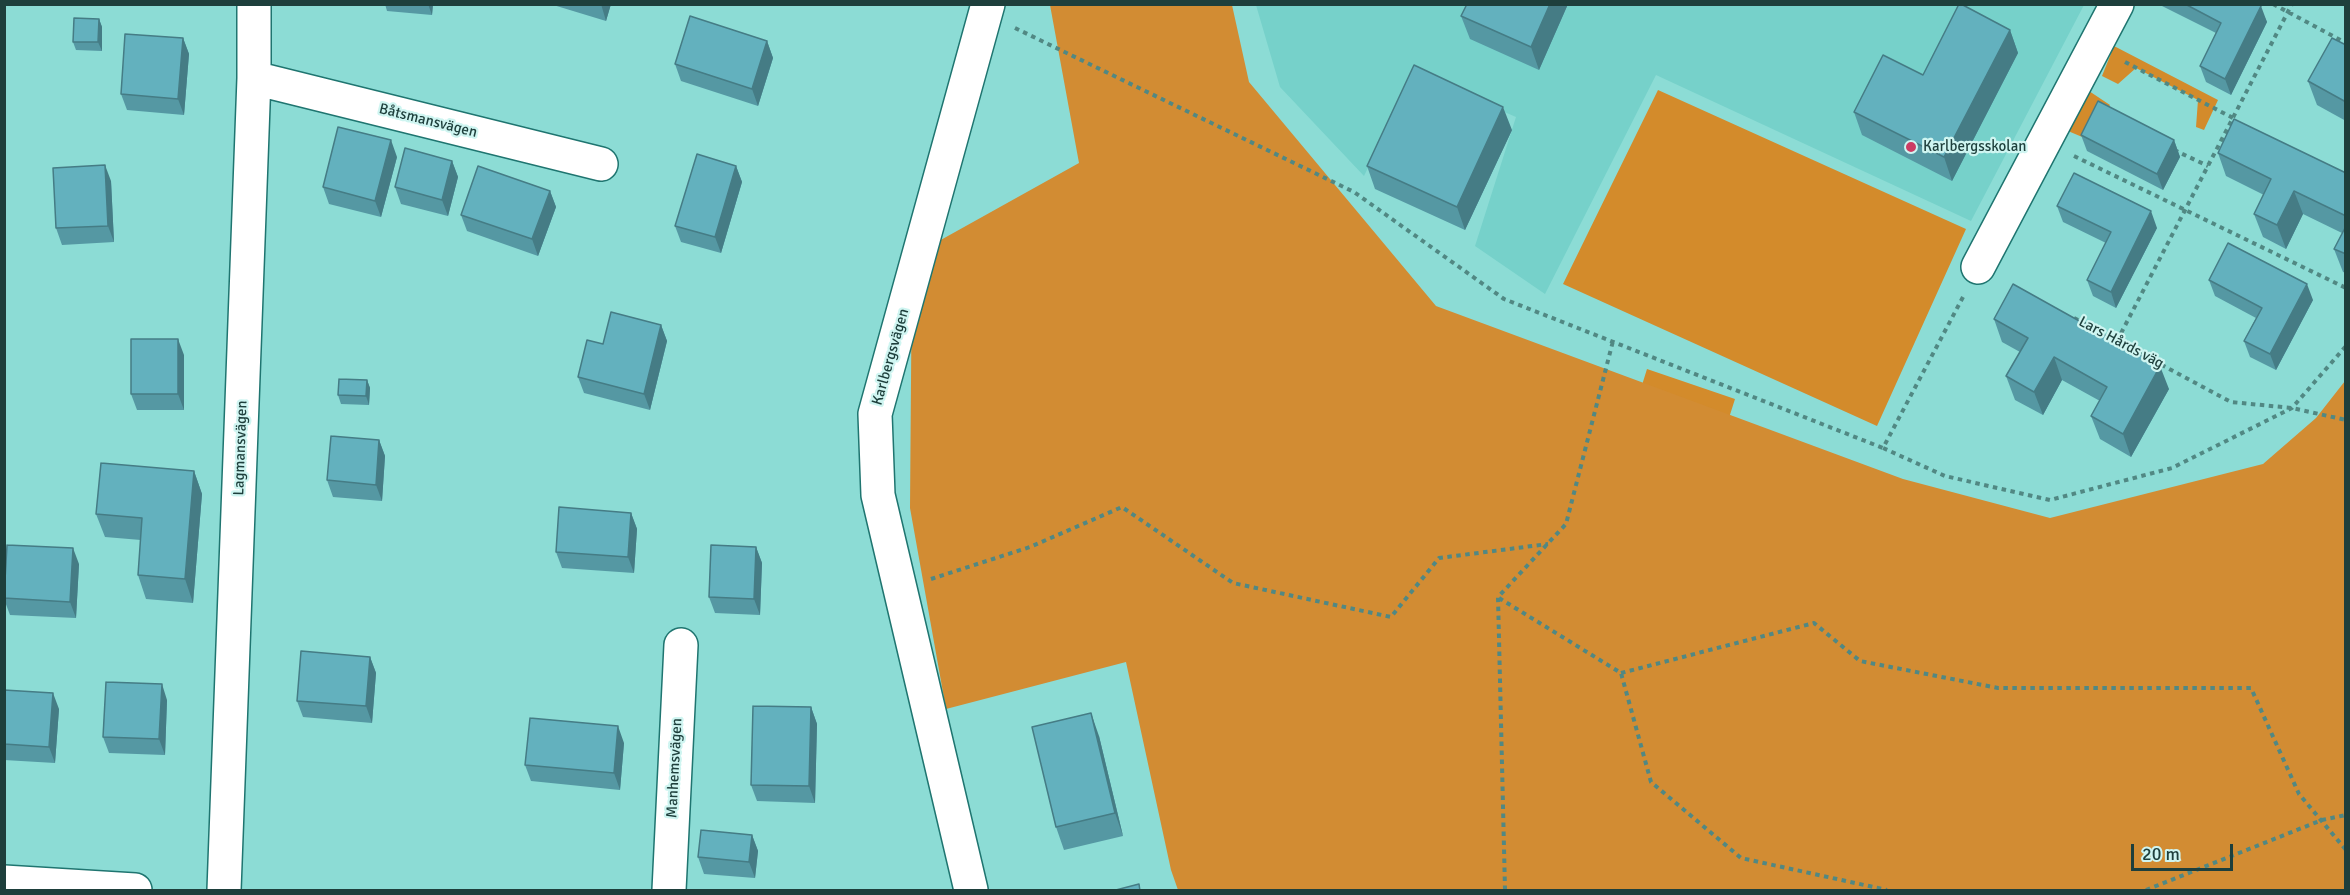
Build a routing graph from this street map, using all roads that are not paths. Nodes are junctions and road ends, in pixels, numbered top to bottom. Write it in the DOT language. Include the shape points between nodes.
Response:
graph roads {
  1 [pos="254,4"];
  2 [pos="2117,4"];
  3 [pos="988,9"];
  4 [pos="254,78"];
  5 [pos="602,164"];
  6 [pos="1978,267"];
  7 [pos="681,645"];
  8 [pos="4,882"];
  9 [pos="135,891"];
  10 [pos="224,891"];
  11 [pos="669,891"];
  12 [pos="971,891"];
  1 -- 4 [label="street, Lagmansvägen"];
  2 -- 6 [label="street"];
  3 -- 12 [label="street, Karlbergsvägen" via="875,414 878,495"];
  4 -- 5 [label="street, Båtsmansvägen"];
  4 -- 10 [label="street, Lagmansvägen"];
  7 -- 11 [label="street, Manhemsvägen"];
  8 -- 9 [label="street"];
}
